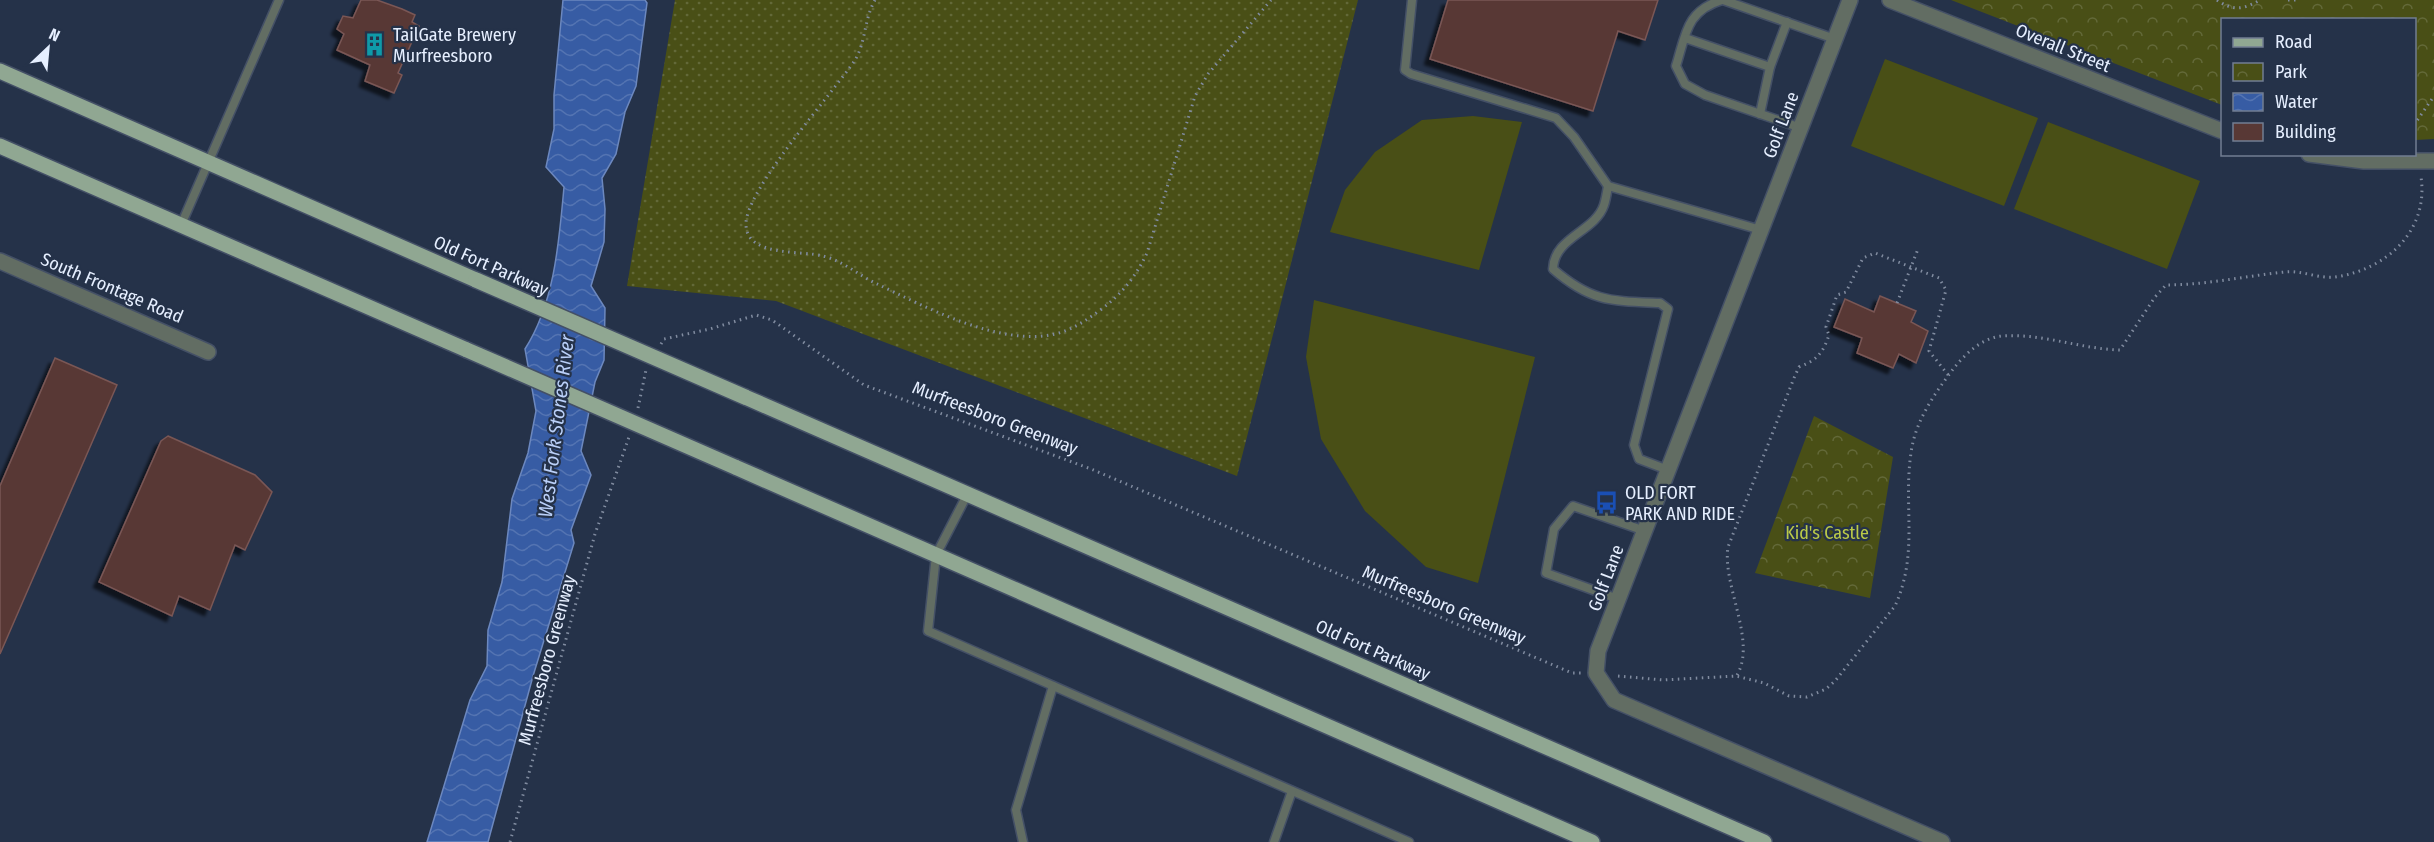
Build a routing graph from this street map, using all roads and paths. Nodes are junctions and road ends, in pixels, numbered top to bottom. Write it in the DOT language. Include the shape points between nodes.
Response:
graph roads {
  1 [pos="279,0"];
  2 [pos="875,0"];
  3 [pos="1271,0"];
  4 [pos="1412,0"];
  5 [pos="1722,0"];
  6 [pos="1850,0"];
  7 [pos="1890,0"];
  8 [pos="2217,0"];
  9 [pos="2260,0"];
  10 [pos="2288,0"];
  11 [pos="2300,0"];
  12 [pos="1787,22"];
  13 [pos="1685,38"];
  14 [pos="1835,39"];
  15 [pos="1770,67"];
  16 [pos="0,71"];
  17 [pos="2434,96"];
  18 [pos="1760,114"];
  19 [pos="2416,123"];
  20 [pos="1801,128"];
  21 [pos="2221,130"];
  22 [pos="0,146"];
  23 [pos="2325,156"];
  24 [pos="2426,161"];
  25 [pos="209,162"];
  26 [pos="1608,186"];
  27 [pos="181,225"];
  28 [pos="1761,230"];
  29 [pos="1918,249"];
  30 [pos="0,261"];
  31 [pos="1911,268"];
  32 [pos="1897,303"];
  33 [pos="659,346"];
  34 [pos="208,352"];
  35 [pos="648,361"];
  36 [pos="1948,376"];
  37 [pos="636,414"];
  38 [pos="633,426"];
  39 [pos="1668,470"];
  40 [pos="967,495"];
  41 [pos="1645,531"];
  42 [pos="936,555"];
  43 [pos="1618,599"];
  44 [pos="1596,673"];
  45 [pos="1736,676"];
  46 [pos="1053,686"];
  47 [pos="1292,791"];
  48 [pos="510,842"];
  49 [pos="1023,842"];
  50 [pos="1274,842"];
  51 [pos="1408,842"];
  52 [pos="1592,842"];
  53 [pos="1764,842"];
  54 [pos="1942,842"];
  1 -- 25 [label="lane"];
  2 -- 3 [label="path" via="860,52 765,182 746,221 751,241 842,262 868,280 952,318 1028,337 1056,334 1081,324 1113,301 1137,274 1150,245 1196,96 1208,74"];
  4 -- 26 [label="lane" via="1405,70 1556,118"];
  5 -- 12 [label="lane"];
  5 -- 13 [label="lane" via="1705,5 1691,18"];
  6 -- 14 [label="street, Golf Lane"];
  7 -- 21 [label="street, Overall Street"];
  8 -- 9 [label="path" via="2232,9 2247,8"];
  10 -- 11 [label="path"];
  12 -- 14 [label="lane"];
  12 -- 15 [label="lane"];
  13 -- 15 [label="lane"];
  13 -- 18 [label="lane" via="1676,66 1685,84"];
  14 -- 20 [label="street, Golf Lane"];
  15 -- 18 [label="lane"];
  16 -- 25 [label="main road, Old Fort Parkway"];
  17 -- 19 [label="path"];
  18 -- 20 [label="lane"];
  20 -- 28 [label="street, Golf Lane"];
  22 -- 27 [label="main road"];
  23 -- 24 [label="street" via="2364,161"];
  24 -- 36 [label="path, Murfreesboro Greenway" via="2421,210 2411,231 2376,265 2333,278 2291,271 2204,285 2166,285 2120,350 2001,336 1986,340"];
  25 -- 27 [label="lane"];
  25 -- 40 [label="main road, Old Fort Parkway, bridge"];
  26 -- 28 [label="lane"];
  26 -- 39 [label="lane" via="1604,206 1561,247 1553,269 1574,288 1601,298 1660,303 1668,309 1634,445 1639,459"];
  27 -- 42 [label="main road, bridge"];
  28 -- 39 [label="street, Golf Lane"];
  29 -- 31 [label="path"];
  30 -- 34 [label="street, South Frontage Road"];
  31 -- 32 [label="path"];
  31 -- 36 [label="path" via="1939,278 1946,290 1929,351"];
  31 -- 45 [label="path" via="1875,254 1863,258 1846,292 1837,295 1826,327 1829,334 1824,349 1815,360 1799,367 1794,378 1728,547 1725,564 1742,650"];
  33 -- 44 [label="path, Murfreesboro Greenway" via="664,339 756,315 772,320 864,385 1091,469 1572,673"];
  35 -- 37 [label="path"];
  36 -- 45 [label="path, Murfreesboro Greenway" via="1916,431 1911,453 1910,546 1906,575 1895,606 1826,689 1807,698 1789,696 1764,683"];
  38 -- 48 [label="path, Murfreesboro Greenway" via="596,534"];
  39 -- 41 [label="street, Golf Lane"];
  40 -- 42 [label="lane"];
  40 -- 53 [label="main road, Old Fort Parkway"];
  41 -- 43 [label="street, Golf Lane"];
  41 -- 43 [label="lane" via="1573,506 1554,529 1546,573"];
  42 -- 46 [label="lane" via="928,631"];
  42 -- 52 [label="main road"];
  43 -- 44 [label="street, Golf Lane" via="1598,651"];
  44 -- 45 [label="path, Murfreesboro Greenway" via="1663,680"];
  44 -- 54 [label="street" via="1614,700"];
  46 -- 47 [label="lane"];
  46 -- 49 [label="lane" via="1016,810"];
  47 -- 50 [label="lane"];
  47 -- 51 [label="lane"];
}
